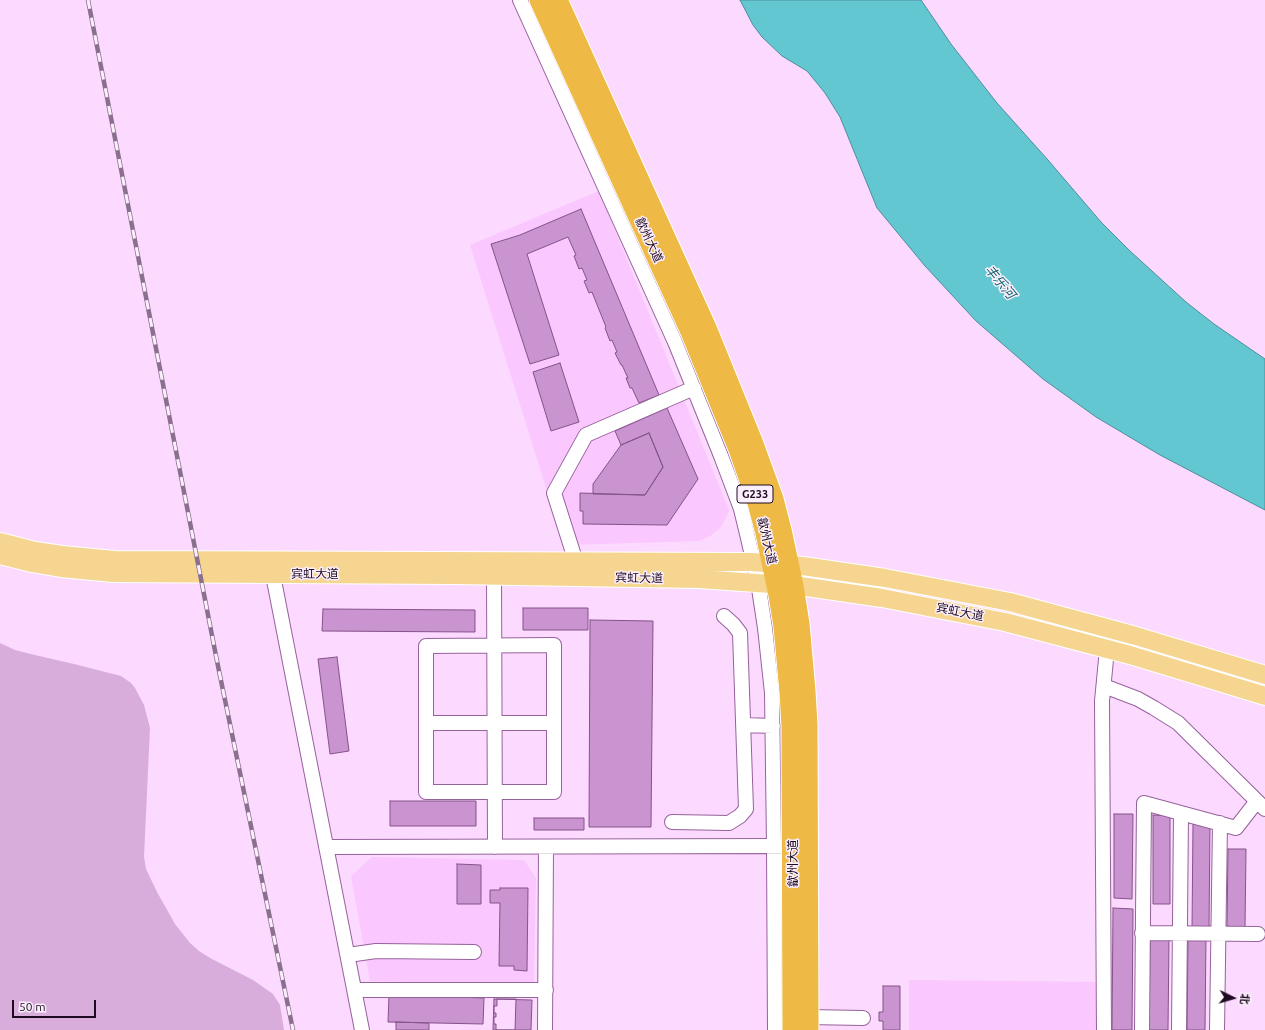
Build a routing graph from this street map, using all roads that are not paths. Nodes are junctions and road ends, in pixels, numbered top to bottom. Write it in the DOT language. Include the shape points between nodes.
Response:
graph roads {
  1 [pos="520,0"];
  2 [pos="540,0"];
  3 [pos="557,0"];
  4 [pos="694,388"];
  5 [pos="0,542"];
  6 [pos="0,555"];
  7 [pos="576,562"];
  8 [pos="772,564"];
  9 [pos="271,567"];
  10 [pos="494,575"];
  11 [pos="776,584"];
  12 [pos="724,616"];
  13 [pos="494,646"];
  14 [pos="1107,649"];
  15 [pos="1265,675"];
  16 [pos="1104,686"];
  17 [pos="1265,696"];
  18 [pos="426,723"];
  19 [pos="494,723"];
  20 [pos="554,723"];
  21 [pos="743,725"];
  22 [pos="773,726"];
  23 [pos="494,792"];
  24 [pos="1261,805"];
  25 [pos="1181,813"];
  26 [pos="672,822"];
  27 [pos="1220,823"];
  28 [pos="546,846"];
  29 [pos="783,846"];
  30 [pos="326,847"];
  31 [pos="495,847"];
  32 [pos="1142,933"];
  33 [pos="1180,933"];
  34 [pos="1218,934"];
  35 [pos="1258,934"];
  36 [pos="474,952"];
  37 [pos="348,955"];
  38 [pos="354,990"];
  39 [pos="546,990"];
  40 [pos="863,1018"];
  41 [pos="803,1026"];
  42 [pos="362,1030"];
  43 [pos="545,1030"];
  44 [pos="775,1030"];
  45 [pos="1104,1030"];
  46 [pos="1142,1030"];
  47 [pos="1179,1030"];
  48 [pos="1217,1030"];
  1 -- 4 [label="street"];
  2 -- 8 [label="highway, 歙州大道 / G233" via="718,396 758,503"];
  3 -- 8 [label="highway, 歙州大道 / G233" via="732,390 773,499"];
  4 -- 7 [label="street" via="586,435 554,493"];
  4 -- 8 [label="street" via="741,509"];
  5 -- 9 [label="main road, 宾虹大道" via="88,558"];
  6 -- 9 [label="main road, 宾虹大道" via="32,563 121,573"];
  7 -- 8 [label="main road, 宾虹大道"];
  7 -- 9 [label="main road, 宾虹大道"];
  8 -- 11 [label="highway, 歙州大道 / G233"];
  8 -- 15 [label="main road, 宾虹大道" via="885,578 1010,602"];
  9 -- 10 [label="main road, 宾虹大道"];
  9 -- 30 [label="street"];
  10 -- 11 [label="main road, 宾虹大道" via="700,579"];
  10 -- 13 [label="street"];
  11 -- 14 [label="main road, 宾虹大道" via="875,596 964,613"];
  11 -- 22 [label="street" via="769,661"];
  11 -- 29 [label="highway, 歙州大道 / G233" via="784,626 790,692"];
  11 -- 41 [label="highway, 歙州大道 / G233" via="802,657 807,725"];
  12 -- 21 [label="street" via="740,633"];
  13 -- 18 [label="street" via="426,646"];
  13 -- 19 [label="street"];
  13 -- 20 [label="street" via="554,645"];
  14 -- 16 [label="street"];
  14 -- 17 [label="main road, 宾虹大道"];
  16 -- 24 [label="street" via="1138,699 1178,723"];
  16 -- 45 [label="street"];
  18 -- 19 [label="street"];
  18 -- 23 [label="street" via="426,792"];
  19 -- 20 [label="street"];
  19 -- 23 [label="street"];
  20 -- 23 [label="street" via="554,792"];
  21 -- 22 [label="street"];
  21 -- 26 [label="street" via="746,809 735,820 729,822"];
  22 -- 29 [label="street"];
  23 -- 31 [label="street"];
  24 -- 27 [label="street" via="1236,828"];
  25 -- 27 [label="street"];
  25 -- 32 [label="street" via="1144,803"];
  25 -- 33 [label="street"];
  27 -- 34 [label="street"];
  28 -- 29 [label="street"];
  28 -- 31 [label="street"];
  28 -- 39 [label="street"];
  29 -- 41 [label="highway, 歙州大道 / G233"];
  29 -- 44 [label="street"];
  30 -- 31 [label="street"];
  30 -- 37 [label="street"];
  32 -- 33 [label="street"];
  32 -- 46 [label="street"];
  33 -- 34 [label="street"];
  33 -- 47 [label="street"];
  34 -- 35 [label="street"];
  34 -- 48 [label="street"];
  36 -- 37 [label="street" via="376,951"];
  37 -- 38 [label="street"];
  38 -- 39 [label="street"];
  38 -- 42 [label="street"];
  39 -- 43 [label="street"];
  40 -- 41 [label="street"];
}
